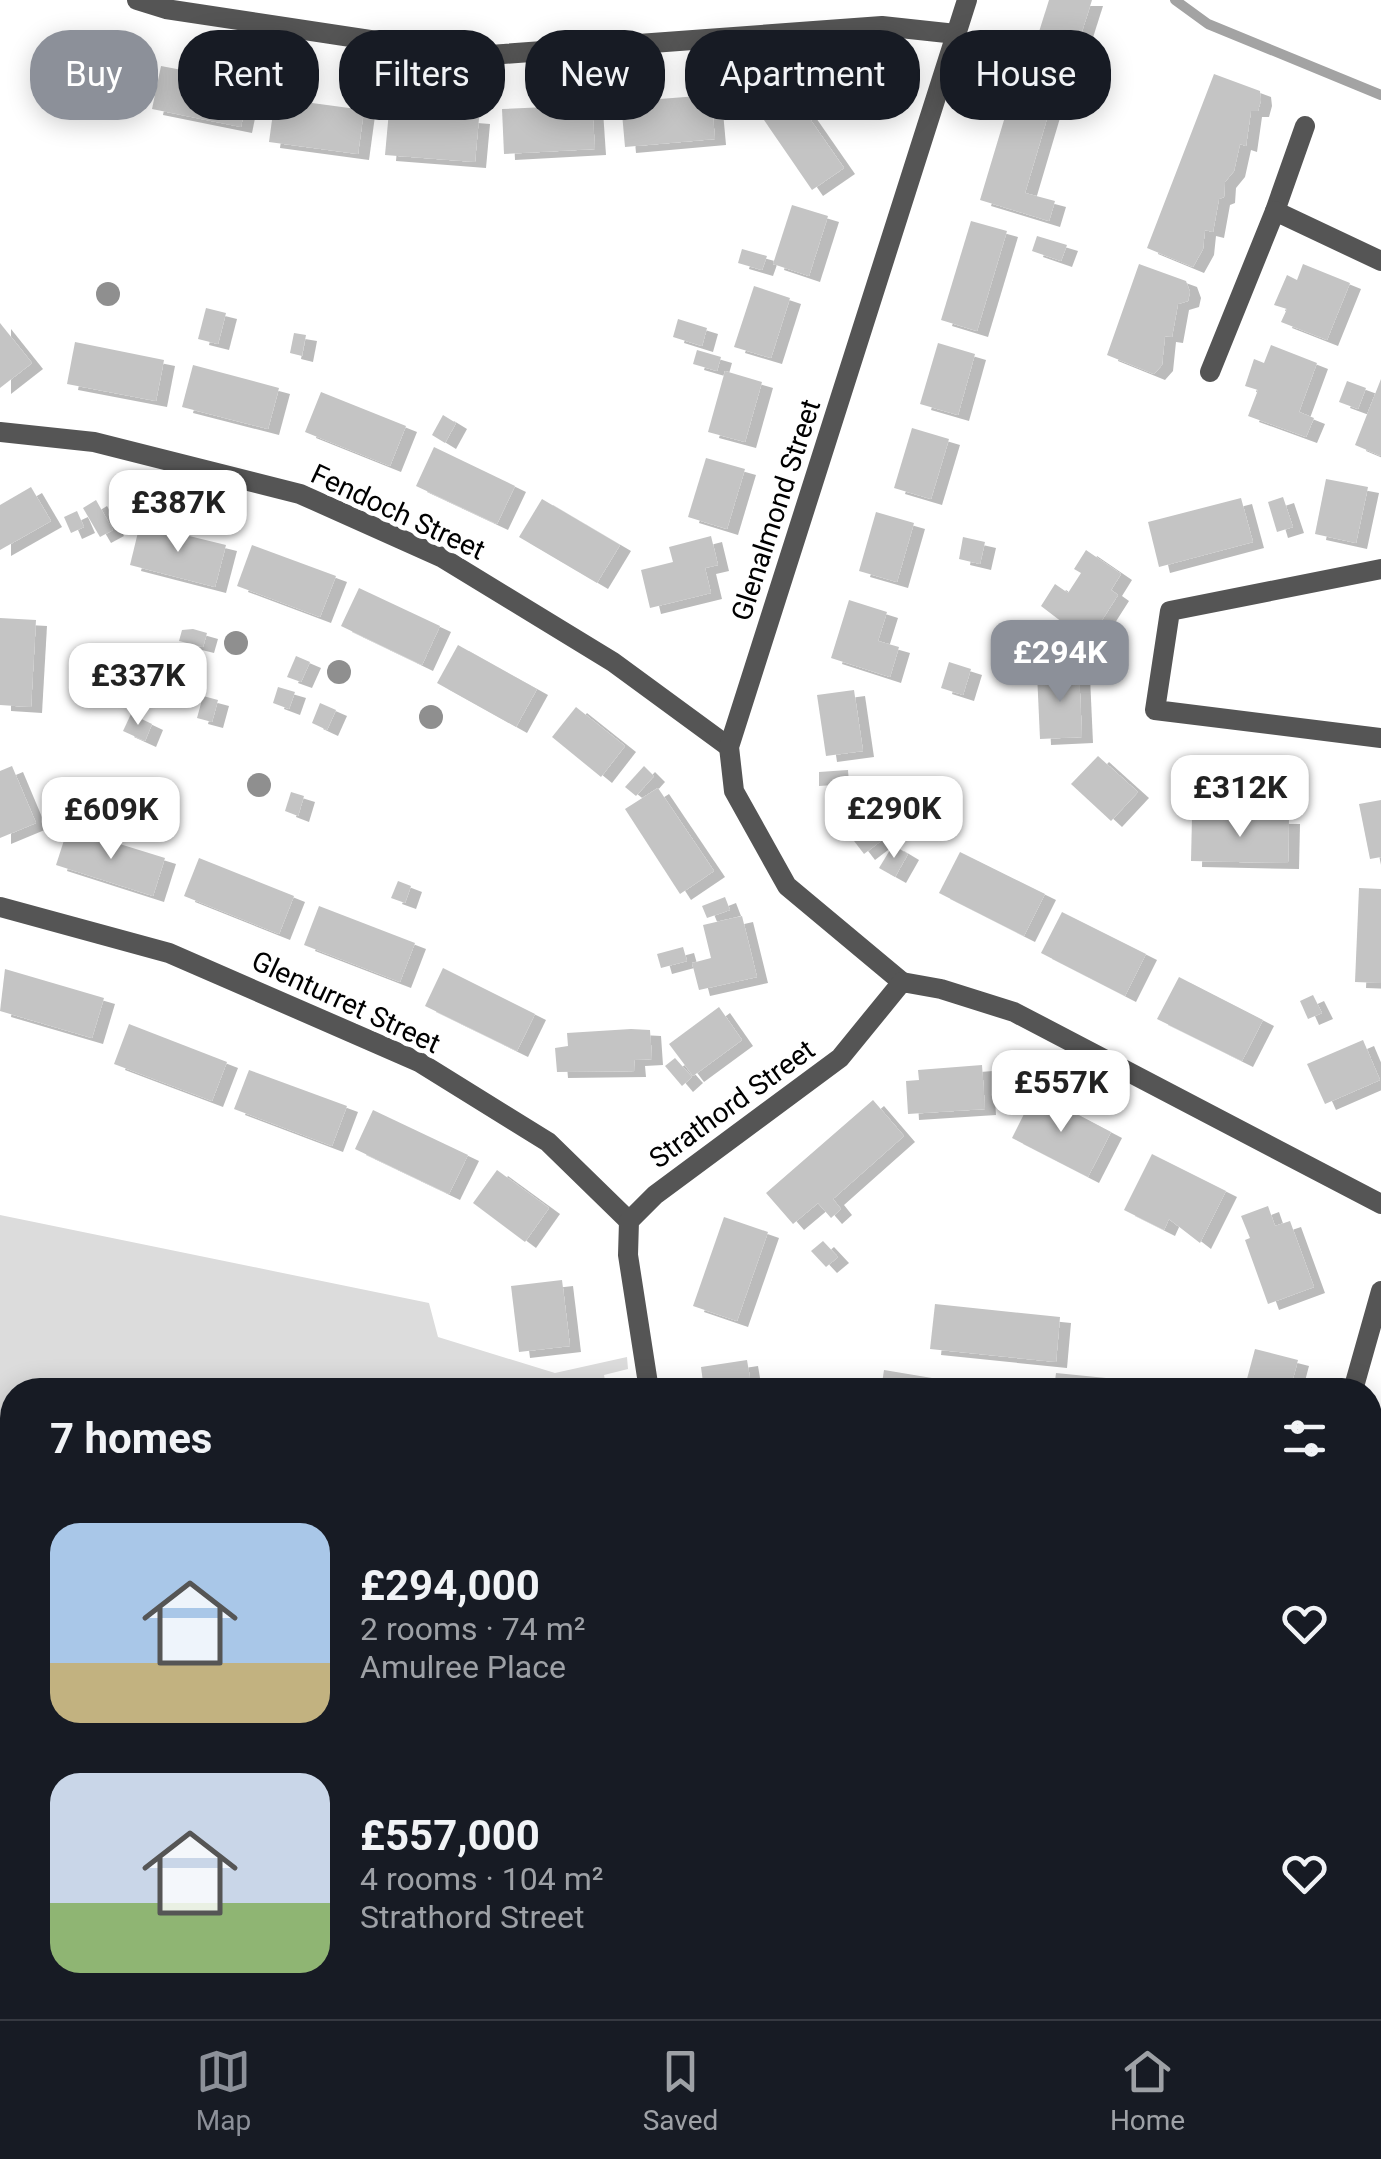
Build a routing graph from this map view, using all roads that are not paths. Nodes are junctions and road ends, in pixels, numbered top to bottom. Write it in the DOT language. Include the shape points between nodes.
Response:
graph roads {
  1 [pos="137,0"];
  2 [pos="967,0"];
  3 [pos="957,30"];
  4 [pos="940,32"];
  5 [pos="940,84"];
  6 [pos="1305,126"];
  7 [pos="1275,211"];
  8 [pos="1381,261"];
  9 [pos="1210,372"];
  10 [pos="0,432"];
  11 [pos="1381,570"];
  12 [pos="1381,738"];
  13 [pos="729,748"];
  14 [pos="0,907"];
  15 [pos="902,982"];
  16 [pos="1381,1204"];
  17 [pos="629,1221"];
  18 [pos="1381,1291"];
  19 [pos="647,1378"];
  20 [pos="1356,1378"];
  1 -- 4 [label="street" via="476,56 882,26"];
  2 -- 3 [label="street, Glenalmond Street"];
  5 -- 13 [label="street, Glenalmond Street"];
  6 -- 7 [label="street"];
  7 -- 8 [label="street"];
  7 -- 9 [label="street"];
  10 -- 13 [label="street, Fendoch Street" via="94,442 300,494 441,556 613,662"];
  11 -- 12 [label="street" via="1170,611 1155,710"];
  13 -- 15 [label="street, Glenalmond Street" via="734,791 787,886"];
  14 -- 17 [label="street, Glenturret Street" via="170,952 418,1062 548,1142"];
  15 -- 16 [label="street" via="1014,1012"];
  15 -- 17 [label="street, Strathord Street" via="840,1058"];
  17 -- 19 [label="street"];
  18 -- 20 [label="street"];
}
